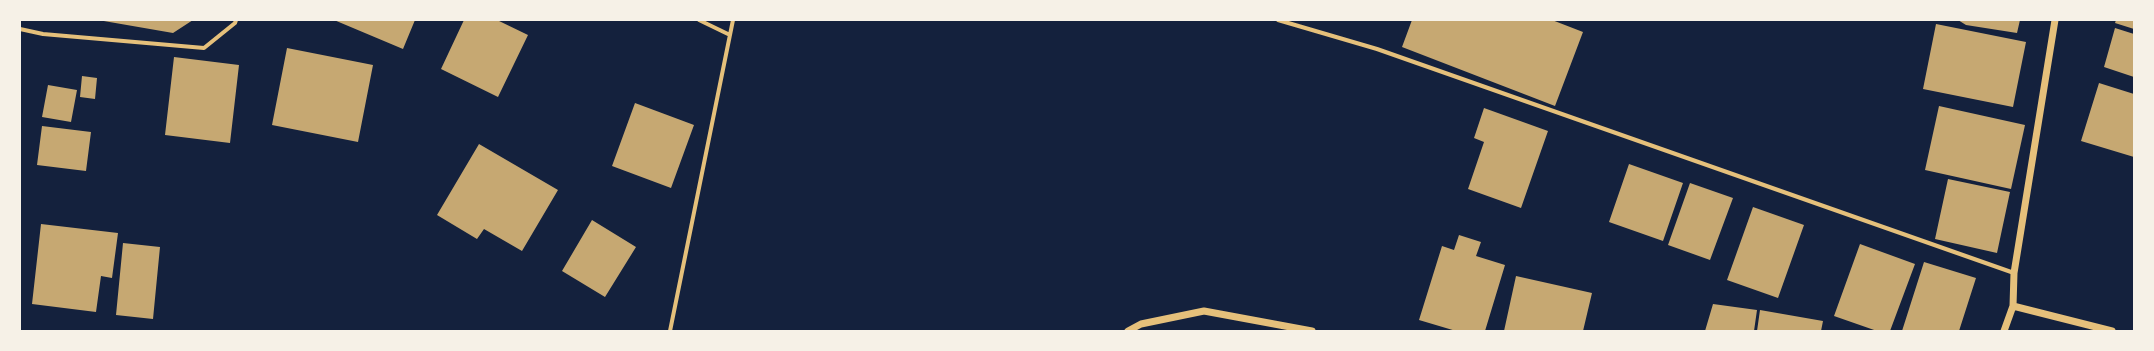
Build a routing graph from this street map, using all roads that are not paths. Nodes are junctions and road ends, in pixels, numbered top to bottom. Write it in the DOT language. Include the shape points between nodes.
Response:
graph roads {
  1 [pos="236,20"];
  2 [pos="699,20"];
  3 [pos="733,20"];
  4 [pos="1278,20"];
  5 [pos="2055,20"];
  6 [pos="20,29"];
  7 [pos="730,35"];
  8 [pos="2014,273"];
  9 [pos="2013,306"];
  10 [pos="670,331"];
  11 [pos="1128,331"];
  12 [pos="1312,331"];
  13 [pos="2004,331"];
  14 [pos="2112,331"];
  1 -- 6 [label="street" via="204,48 43,34"];
  2 -- 7 [label="street"];
  3 -- 7 [label="street"];
  4 -- 8 [label="street" via="1377,49"];
  5 -- 8 [label="street"];
  7 -- 10 [label="street"];
  8 -- 9 [label="street"];
  9 -- 13 [label="street"];
  9 -- 14 [label="street"];
  11 -- 12 [label="street" via="1141,324 1204,311"];
}
